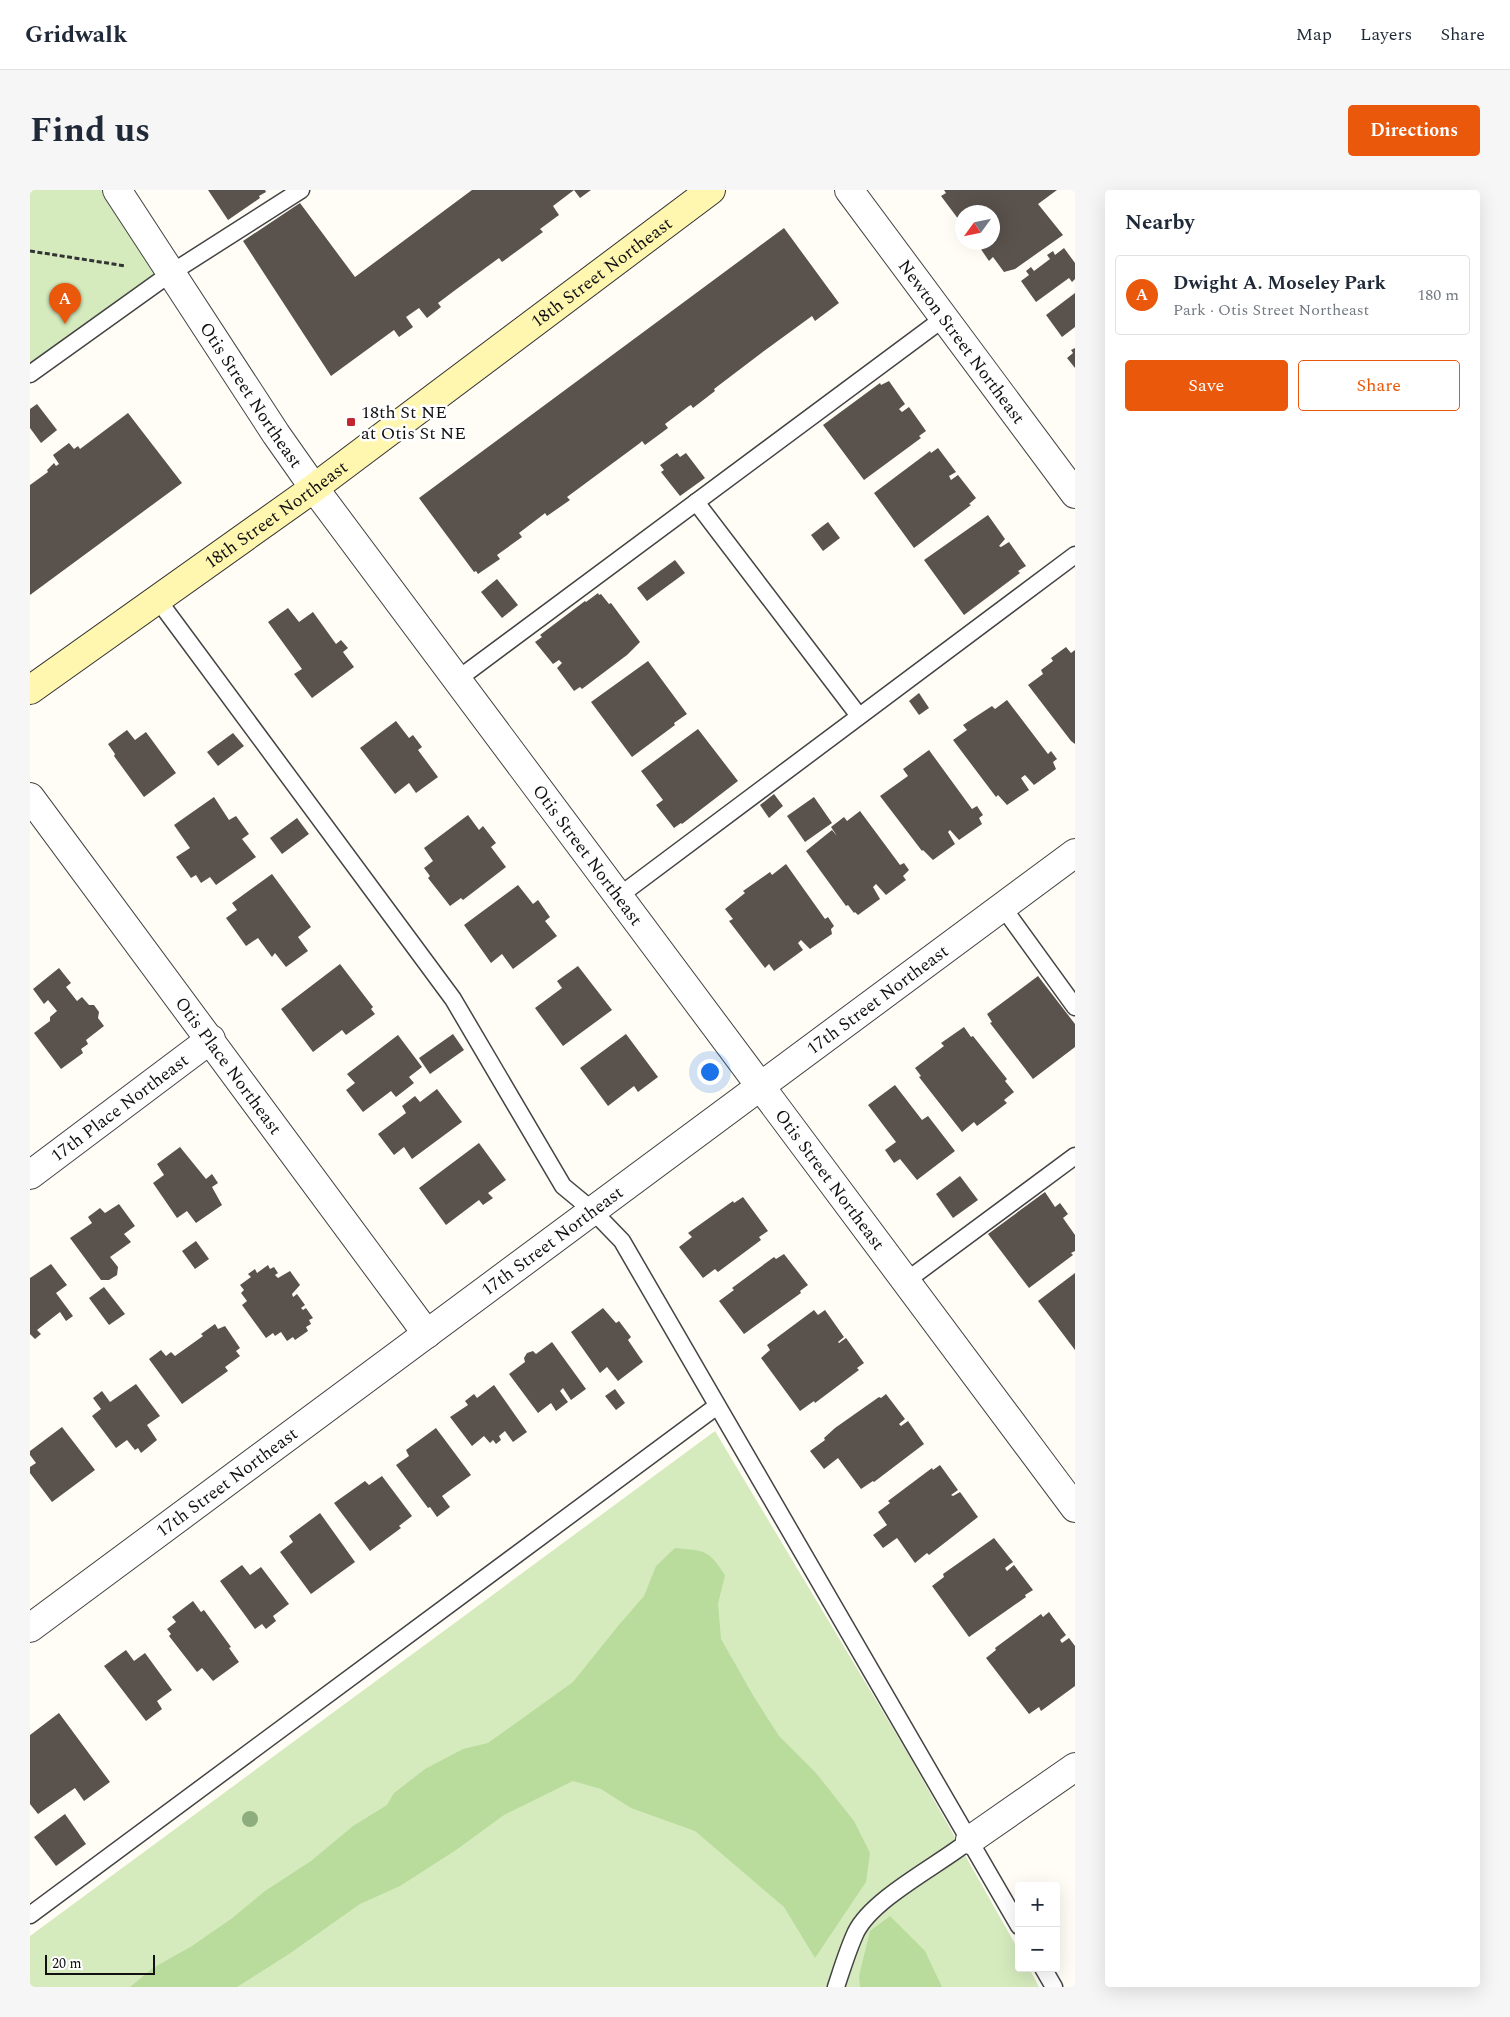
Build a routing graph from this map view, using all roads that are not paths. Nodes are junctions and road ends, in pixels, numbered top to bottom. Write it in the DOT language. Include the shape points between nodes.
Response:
graph roads {
  1 [pos="117,190"];
  2 [pos="301,190"];
  3 [pos="711,190"];
  4 [pos="849,190"];
  5 [pos="171,273"];
  6 [pos="944,318"];
  7 [pos="30,374"];
  8 [pos="314,488"];
  9 [pos="1075,494"];
  10 [pos="696,502"];
  11 [pos="1075,554"];
  12 [pos="158,600"];
  13 [pos="458,679"];
  14 [pos="30,690"];
  15 [pos="859,716"];
  16 [pos="30,797"];
  17 [pos="1075,853"];
  18 [pos="619,896"];
  19 [pos="1002,906"];
  20 [pos="1075,1007"];
  21 [pos="211,1039"];
  22 [pos="760,1085"];
  23 [pos="1075,1156"];
  24 [pos="30,1175"];
  25 [pos="592,1210"];
  26 [pos="906,1281"];
  27 [pos="428,1334"];
  28 [pos="717,1406"];
  29 [pos="1075,1508"];
  30 [pos="30,1628"];
  31 [pos="1075,1767"];
  32 [pos="970,1840"];
  33 [pos="30,1915"];
  34 [pos="1015,1919"];
  35 [pos="1045,1972"];
  36 [pos="836,1987"];
  37 [pos="1054,1987"];
  1 -- 5 [label="street, Otis Street Northeast"];
  2 -- 5 [label="lane"];
  3 -- 8 [label="main road, 18th Street Northeast"];
  4 -- 6 [label="street, Newton Street Northeast"];
  5 -- 7 [label="lane"];
  5 -- 8 [label="street, Otis Street Northeast"];
  6 -- 9 [label="street, Newton Street Northeast"];
  6 -- 10 [label="lane"];
  8 -- 12 [label="main road, 18th Street Northeast"];
  8 -- 13 [label="street, Otis Street Northeast"];
  10 -- 13 [label="lane"];
  10 -- 15 [label="lane"];
  11 -- 15 [label="lane"];
  12 -- 14 [label="main road, 18th Street Northeast"];
  12 -- 25 [label="lane" via="453,999 563,1186"];
  13 -- 18 [label="street, Otis Street Northeast"];
  15 -- 18 [label="lane"];
  16 -- 21 [label="street, Otis Place Northeast"];
  17 -- 19 [label="street, 17th Street Northeast"];
  18 -- 22 [label="street, Otis Street Northeast"];
  19 -- 20 [label="lane"];
  19 -- 22 [label="street, 17th Street Northeast"];
  21 -- 24 [label="street, 17th Place Northeast"];
  21 -- 27 [label="street, Otis Place Northeast"];
  22 -- 25 [label="street, 17th Street Northeast"];
  22 -- 26 [label="street, Otis Street Northeast"];
  23 -- 26 [label="lane"];
  25 -- 27 [label="street, 17th Street Northeast"];
  25 -- 28 [label="lane" via="622,1242"];
  26 -- 29 [label="street, Otis Street Northeast"];
  27 -- 30 [label="street, 17th Street Northeast"];
  28 -- 32 [label="lane"];
  28 -- 33 [label="lane"];
  31 -- 32 [label="street"];
  32 -- 34 [label="lane"];
  32 -- 36 [label="lane" via="892,1894 868,1916 856,1931"];
  35 -- 37 [label="lane"];
}
